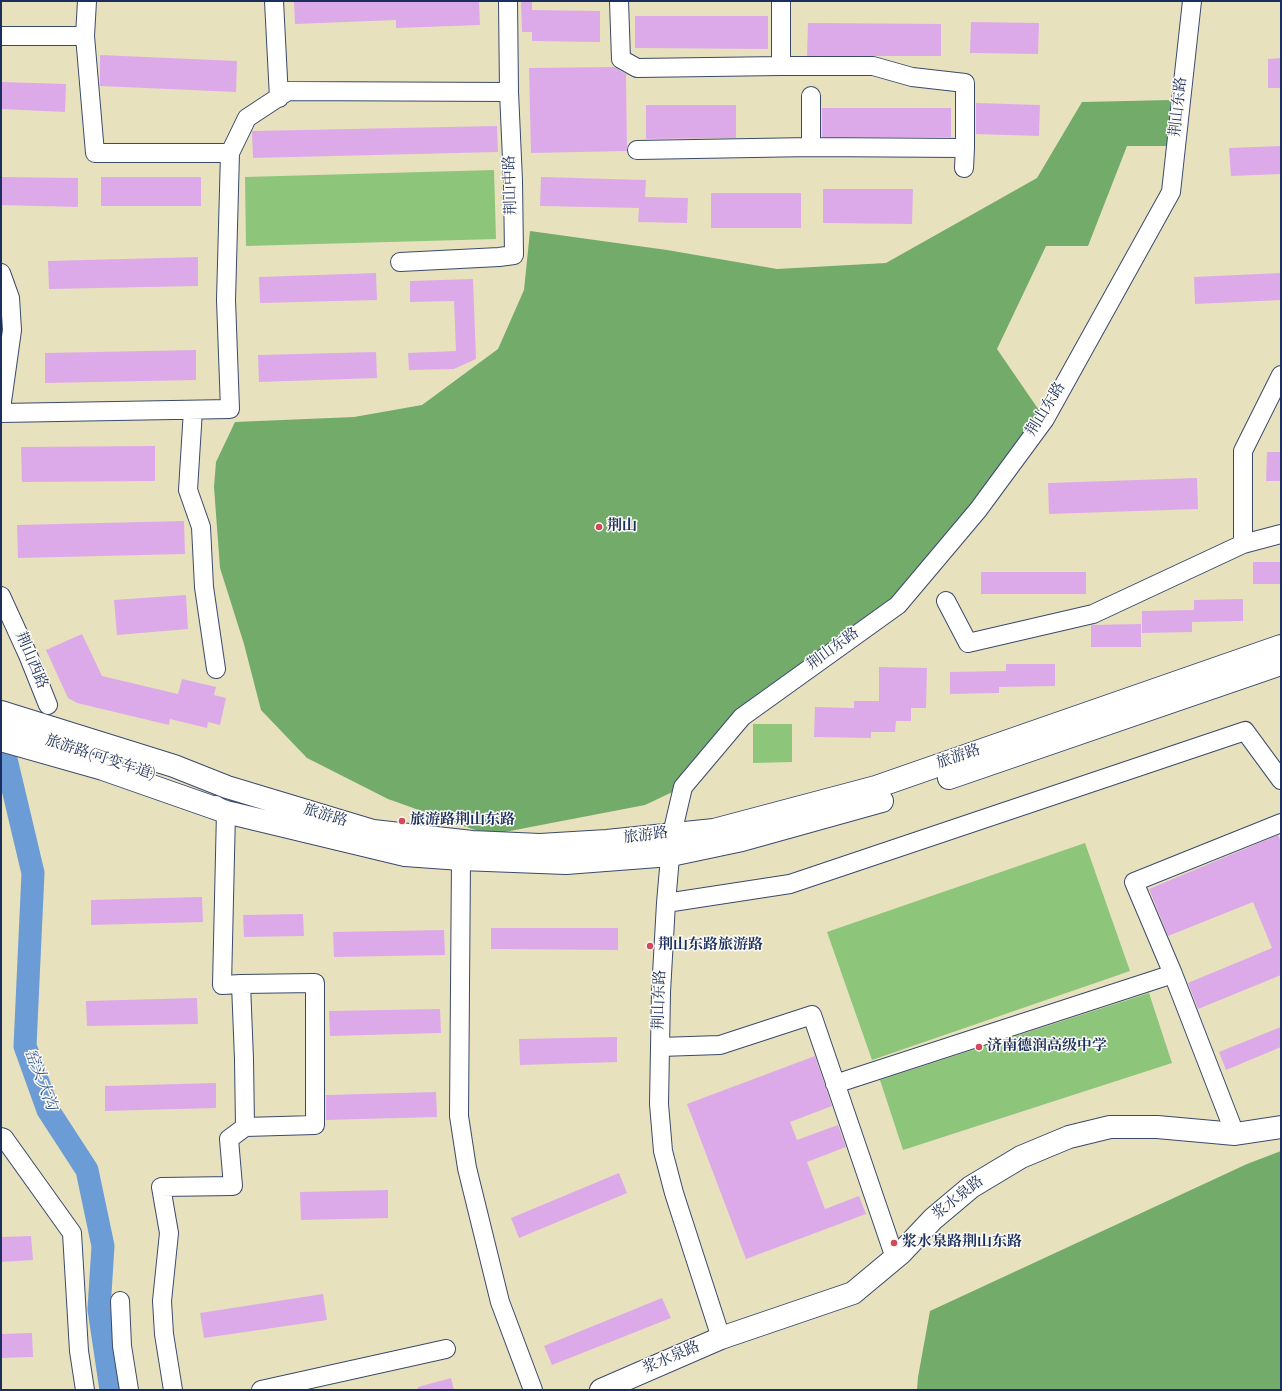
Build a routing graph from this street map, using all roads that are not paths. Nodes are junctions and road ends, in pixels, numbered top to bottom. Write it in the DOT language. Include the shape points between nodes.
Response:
graph roads {
  1 [pos="87,1"];
  2 [pos="274,1"];
  3 [pos="508,1"];
  4 [pos="619,1"];
  5 [pos="781,1"];
  6 [pos="1192,1"];
  7 [pos="1,36"];
  8 [pos="85,36"];
  9 [pos="781,66"];
  10 [pos="508,92"];
  11 [pos="811,96"];
  12 [pos="279,98"];
  13 [pos="811,147"];
  14 [pos="965,148"];
  15 [pos="637,150"];
  16 [pos="230,153"];
  17 [pos="964,168"];
  18 [pos="400,262"];
  19 [pos="1,272"];
  20 [pos="1281,375"];
  21 [pos="1,409"];
  22 [pos="193,410"];
  23 [pos="1,413"];
  24 [pos="1281,534"];
  25 [pos="1243,544"];
  26 [pos="1,596"];
  27 [pos="946,601"];
  28 [pos="1281,646"];
  29 [pos="1281,664"];
  30 [pos="216,669"];
  31 [pos="48,705"];
  32 [pos="1,712"];
  33 [pos="1,729"];
  34 [pos="1,740"];
  35 [pos="1281,780"];
  36 [pos="228,787"];
  37 [pos="199,793"];
  38 [pos="226,812"];
  39 [pos="1281,823"];
  40 [pos="671,844"];
  41 [pos="461,859"];
  42 [pos="666,903"];
  43 [pos="1173,974"];
  44 [pos="241,984"];
  45 [pos="660,1048"];
  46 [pos="836,1084"];
  47 [pos="245,1127"];
  48 [pos="1281,1127"];
  49 [pos="1235,1134"];
  50 [pos="1,1137"];
  51 [pos="895,1258"];
  52 [pos="120,1301"];
  53 [pos="721,1338"];
  54 [pos="446,1349"];
  55 [pos="85,1390"];
  56 [pos="129,1390"];
  57 [pos="174,1390"];
  58 [pos="261,1390"];
  59 [pos="533,1390"];
  60 [pos="601,1390"];
  1 -- 8 [label="street"];
  2 -- 12 [label="street"];
  3 -- 10 [label="street, 荆山中路"];
  4 -- 9 [label="street" via="621,59 637,68"];
  5 -- 9 [label="street"];
  6 -- 40 [label="street, 荆山东路" via="1171,192 1045,419 978,510 898,605 742,717 683,788"];
  7 -- 8 [label="street"];
  8 -- 16 [label="street" via="95,153"];
  9 -- 14 [label="street" via="873,66 912,77 966,83"];
  10 -- 12 [label="street" via="288,91"];
  10 -- 18 [label="street, 荆山中路" via="514,254"];
  11 -- 13 [label="street"];
  12 -- 16 [label="street" via="247,118"];
  13 -- 14 [label="street"];
  13 -- 15 [label="street"];
  14 -- 17 [label="street"];
  16 -- 22 [label="street" via="226,300 230,409"];
  19 -- 21 [label="street" via="10,298 12,330"];
  20 -- 25 [label="street" via="1243,451"];
  22 -- 23 [label="street"];
  22 -- 30 [label="street" via="188,490 201,527 204,587"];
  24 -- 25 [label="street"];
  25 -- 27 [label="street" via="1092,614 968,643"];
  26 -- 31 [label="street, 荆山西路"];
  28 -- 40 [label="main road, 旅游路" via="876,787"];
  29 -- 40 [label="main road, 旅游路" via="877,803 742,840"];
  32 -- 36 [label="main road, 旅游路" via="174,766"];
  33 -- 37 [label="street, 旅游路(可变车道)" via="125,765"];
  34 -- 38 [label="main road, 旅游路" via="103,769"];
  35 -- 42 [label="street" via="1246,731 790,884"];
  36 -- 37 [label="street"];
  36 -- 40 [label="main road, 旅游路" via="373,831 472,842 548,844 607,841"];
  37 -- 38 [label="street, 旅游路(可变车道)"];
  38 -- 41 [label="main road, 旅游路" via="405,855"];
  38 -- 44 [label="street" via="222,985"];
  39 -- 43 [label="street" via="1134,882"];
  40 -- 41 [label="main road, 旅游路" via="566,863"];
  40 -- 42 [label="street, 荆山东路"];
  41 -- 59 [label="street" via="460,1116 467,1168 500,1302"];
  42 -- 45 [label="street, 荆山东路"];
  43 -- 46 [label="street"];
  43 -- 49 [label="street"];
  44 -- 47 [label="street"];
  44 -- 47 [label="street" via="315,983 315,1125"];
  45 -- 46 [label="street" via="720,1045 812,1015"];
  45 -- 53 [label="street, 荆山东路" via="659,1104 663,1151"];
  46 -- 51 [label="street"];
  47 -- 57 [label="street" via="229,1139 233,1186 161,1187 169,1233 162,1307"];
  48 -- 49 [label="main road, 浆水泉路"];
  49 -- 51 [label="main road, 浆水泉路" via="1157,1127 1110,1126 1069,1137 1021,1157 971,1187 933,1219"];
  50 -- 55 [label="street" via="72,1233 79,1351"];
  51 -- 53 [label="main road, 浆水泉路" via="853,1293"];
  52 -- 56 [label="street" via="122,1346"];
  53 -- 60 [label="main road, 浆水泉路"];
  54 -- 58 [label="street"];
}
